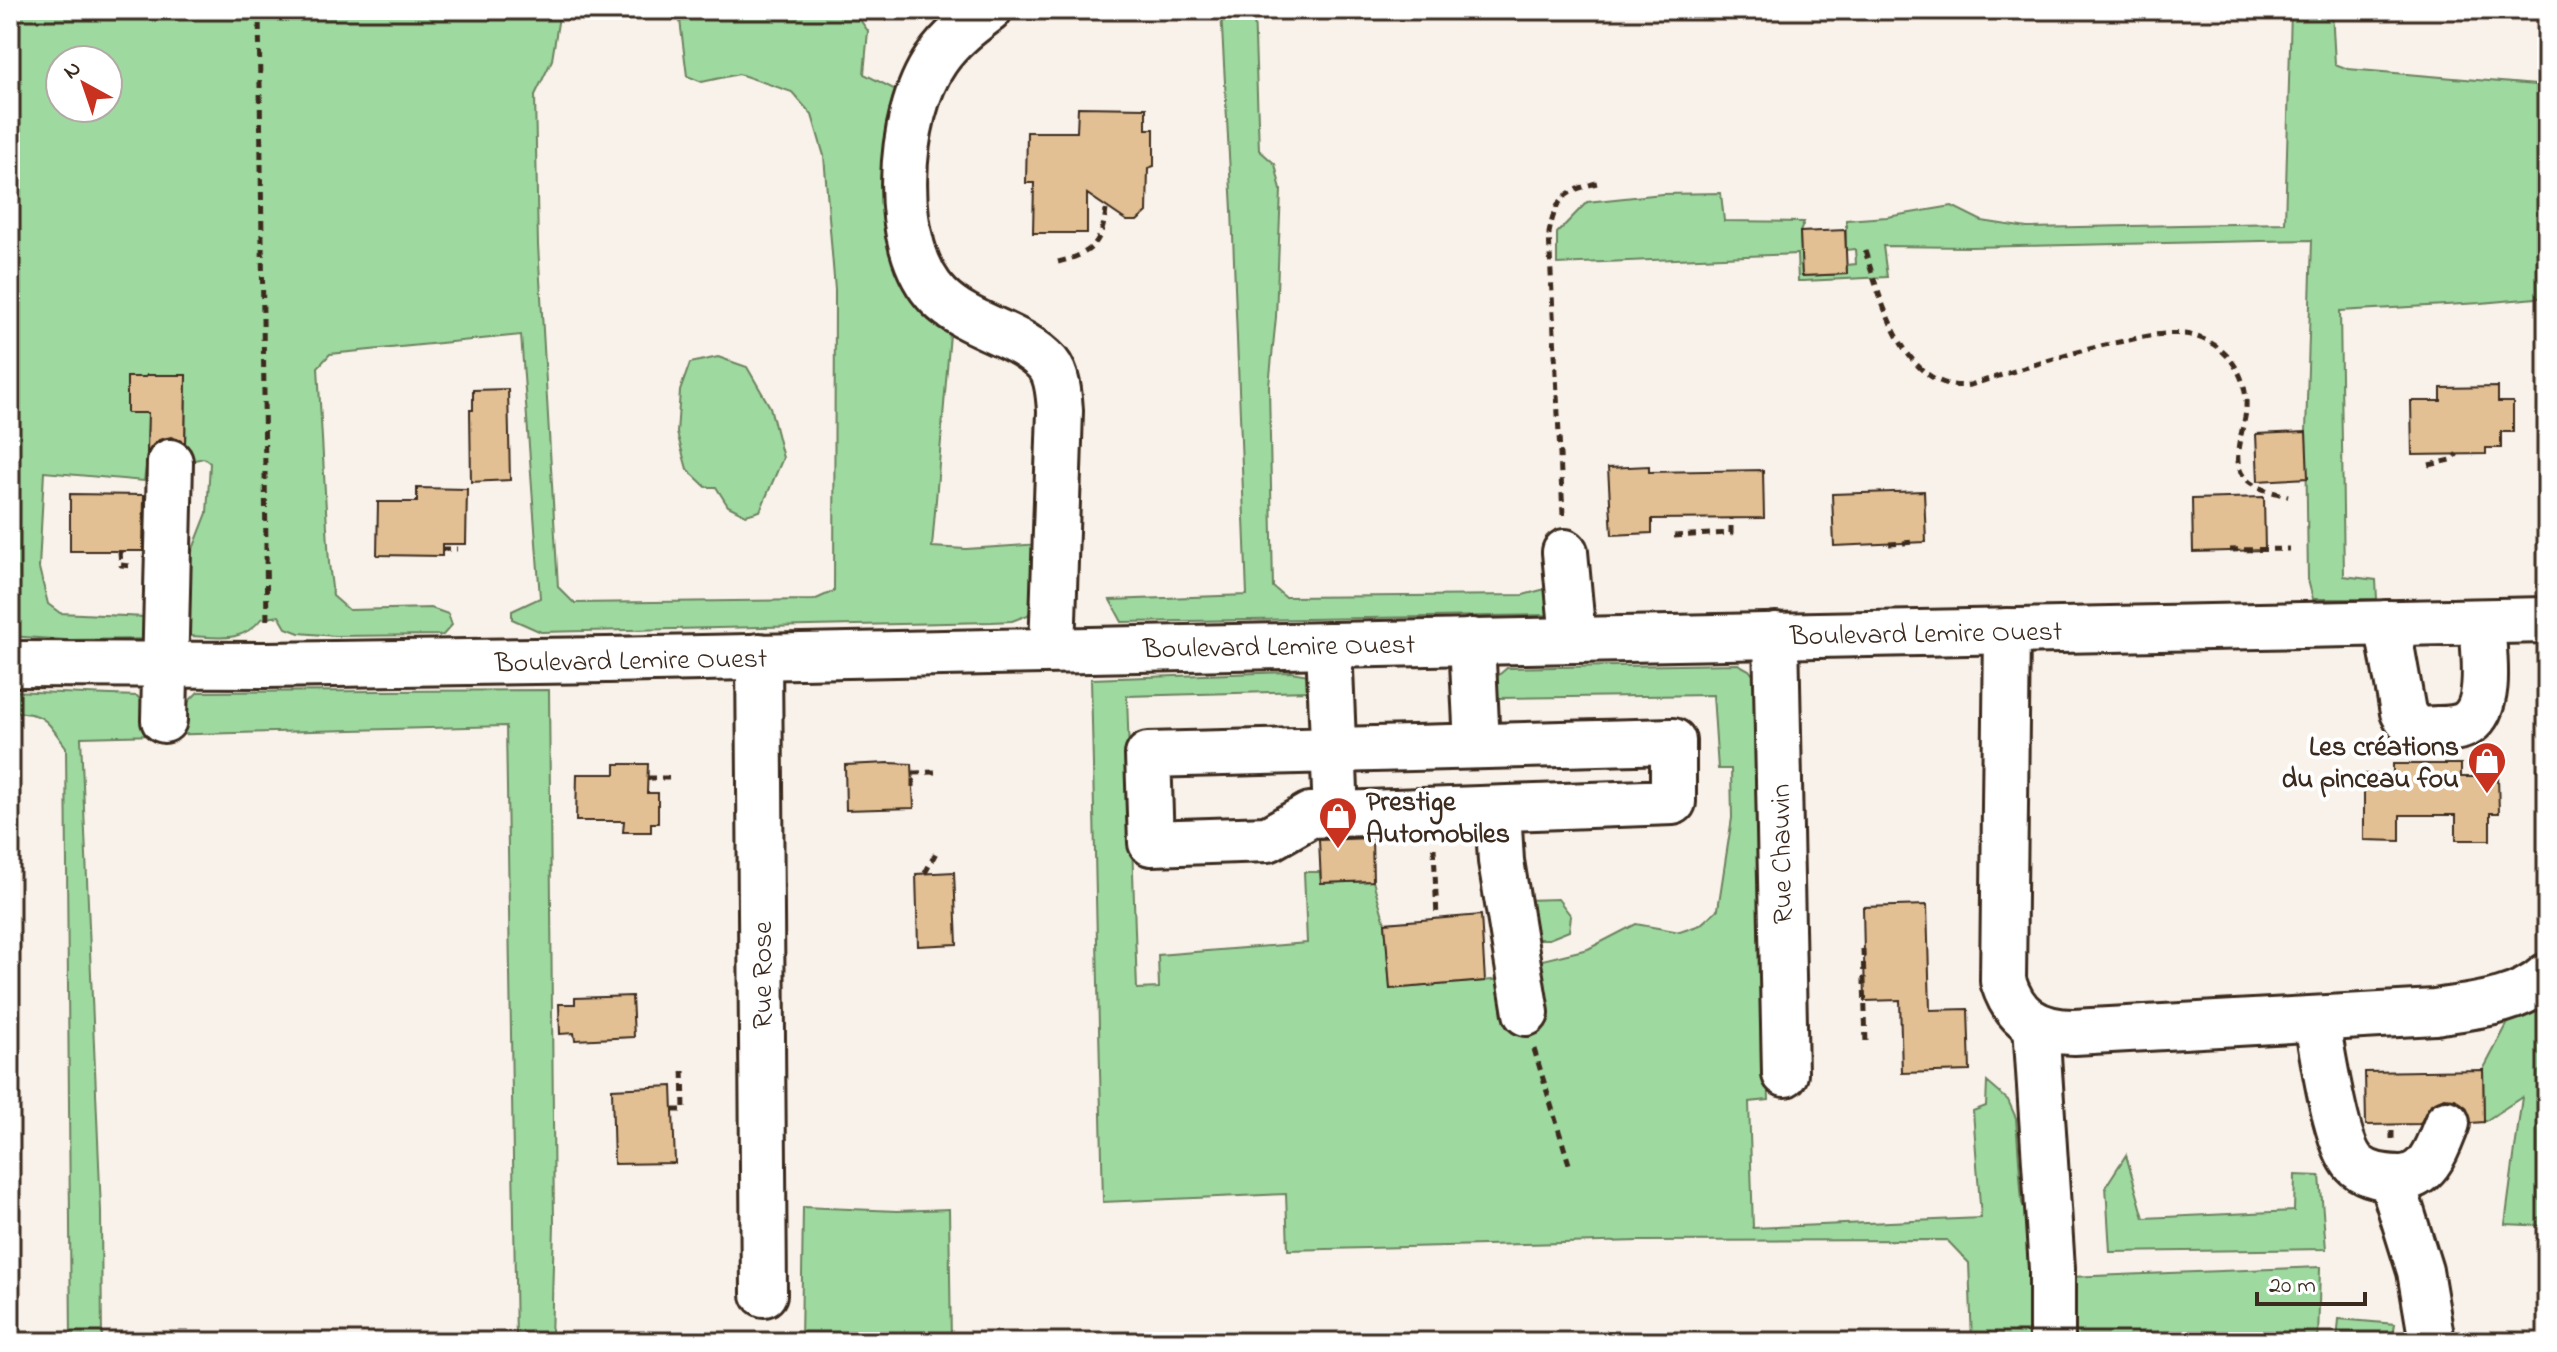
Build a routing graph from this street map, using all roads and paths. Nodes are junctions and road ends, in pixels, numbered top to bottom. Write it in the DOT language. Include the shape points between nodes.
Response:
graph roads {
  1 [pos="259,10"];
  2 [pos="989,10"];
  3 [pos="1597,183"];
  4 [pos="1106,210"];
  5 [pos="1865,251"];
  6 [pos="1856,258"];
  7 [pos="1867,258"];
  8 [pos="1058,262"];
  9 [pos="2457,454"];
  10 [pos="170,462"];
  11 [pos="2429,465"];
  12 [pos="2288,496"];
  13 [pos="1731,519"];
  14 [pos="1674,536"];
  15 [pos="1915,542"];
  16 [pos="1889,544"];
  17 [pos="442,549"];
  18 [pos="457,549"];
  19 [pos="2290,549"];
  20 [pos="2230,550"];
  21 [pos="1565,552"];
  22 [pos="2547,620"];
  23 [pos="2482,622"];
  24 [pos="2387,623"];
  25 [pos="2007,631"];
  26 [pos="1776,635"];
  27 [pos="1573,639"];
  28 [pos="1472,641"];
  29 [pos="1329,645"];
  30 [pos="1052,650"];
  31 [pos="759,656"];
  32 [pos="10,664"];
  33 [pos="165,665"];
  34 [pos="266,665"];
  35 [pos="164,720"];
  36 [pos="1477,745"];
  37 [pos="1335,749"];
  38 [pos="935,772"];
  39 [pos="647,778"];
  40 [pos="669,778"];
  41 [pos="913,787"];
  42 [pos="1498,809"];
  43 [pos="1433,811"];
  44 [pos="1336,815"];
  45 [pos="938,849"];
  46 [pos="925,873"];
  47 [pos="1437,919"];
  48 [pos="1863,949"];
  49 [pos="2547,976"];
  50 [pos="1526,1013"];
  51 [pos="2316,1019"];
  52 [pos="2036,1025"];
  53 [pos="1866,1044"];
  54 [pos="683,1066"];
  55 [pos="1785,1074"];
  56 [pos="673,1110"];
  57 [pos="2447,1123"];
  58 [pos="1569,1164"];
  59 [pos="2391,1178"];
  60 [pos="764,1294"];
  61 [pos="2052,1342"];
  62 [pos="2432,1342"];
  1 -- 34 [label="path"];
  2 -- 30 [label="main road" via="958,33 919,92 902,185 918,268 937,295 959,314 1027,347 1049,365 1059,390"];
  3 -- 21 [label="path" via="1573,189 1559,201 1549,233"];
  4 -- 8 [label="path" via="1104,229 1094,246"];
  5 -- 7 [label="path"];
  6 -- 7 [label="path"];
  7 -- 12 [label="path" via="1886,318 1907,353 1950,385 1970,385 2104,344 2157,334 2184,334 2215,343 2244,382 2240,471 2252,484"];
  9 -- 11 [label="path"];
  10 -- 33 [label="main road"];
  13 -- 14 [label="path" via="1731,533"];
  15 -- 16 [label="path"];
  17 -- 18 [label="path"];
  19 -- 20 [label="path"];
  21 -- 27 [label="main road"];
  22 -- 23 [label="main road, Boulevard Lemire Ouest"];
  23 -- 24 [label="main road, Boulevard Lemire Ouest"];
  23 -- 24 [label="main road" via="2486,691 2479,709 2468,723 2422,731 2409,724 2403,712"];
  24 -- 25 [label="main road, Boulevard Lemire Ouest"];
  25 -- 26 [label="main road, Boulevard Lemire Ouest"];
  25 -- 52 [label="main road" via="2003,981 2019,1013"];
  26 -- 27 [label="main road, Boulevard Lemire Ouest"];
  26 -- 55 [label="main road, Rue Chauvin"];
  27 -- 28 [label="main road, Boulevard Lemire Ouest"];
  28 -- 29 [label="main road, Boulevard Lemire Ouest"];
  28 -- 36 [label="main road"];
  29 -- 30 [label="main road, Boulevard Lemire Ouest"];
  29 -- 37 [label="main road"];
  30 -- 31 [label="main road, Boulevard Lemire Ouest"];
  31 -- 34 [label="main road, Boulevard Lemire Ouest"];
  31 -- 60 [label="main road, Rue Rose"];
  32 -- 33 [label="main road, Boulevard Lemire Ouest"];
  33 -- 34 [label="main road, Boulevard Lemire Ouest"];
  33 -- 35 [label="main road"];
  36 -- 37 [label="main road"];
  36 -- 42 [label="main road" via="1673,741 1673,802"];
  37 -- 44 [label="main road"];
  37 -- 44 [label="main road" via="1148,755 1151,843 1268,839 1310,815"];
  38 -- 41 [label="path" via="913,773"];
  39 -- 40 [label="path"];
  42 -- 43 [label="main road"];
  42 -- 50 [label="main road" via="1501,861"];
  43 -- 44 [label="main road"];
  43 -- 47 [label="path"];
  45 -- 46 [label="path"];
  48 -- 53 [label="path"];
  49 -- 51 [label="main road" via="2521,993 2486,1004"];
  50 -- 58 [label="path"];
  51 -- 52 [label="main road" via="2074,1032"];
  51 -- 59 [label="main road" via="2341,1139 2356,1165"];
  52 -- 61 [label="main road"];
  54 -- 56 [label="path" via="684,1110"];
  57 -- 59 [label="main road" via="2423,1170"];
  59 -- 62 [label="main road" via="2420,1271"];
}
